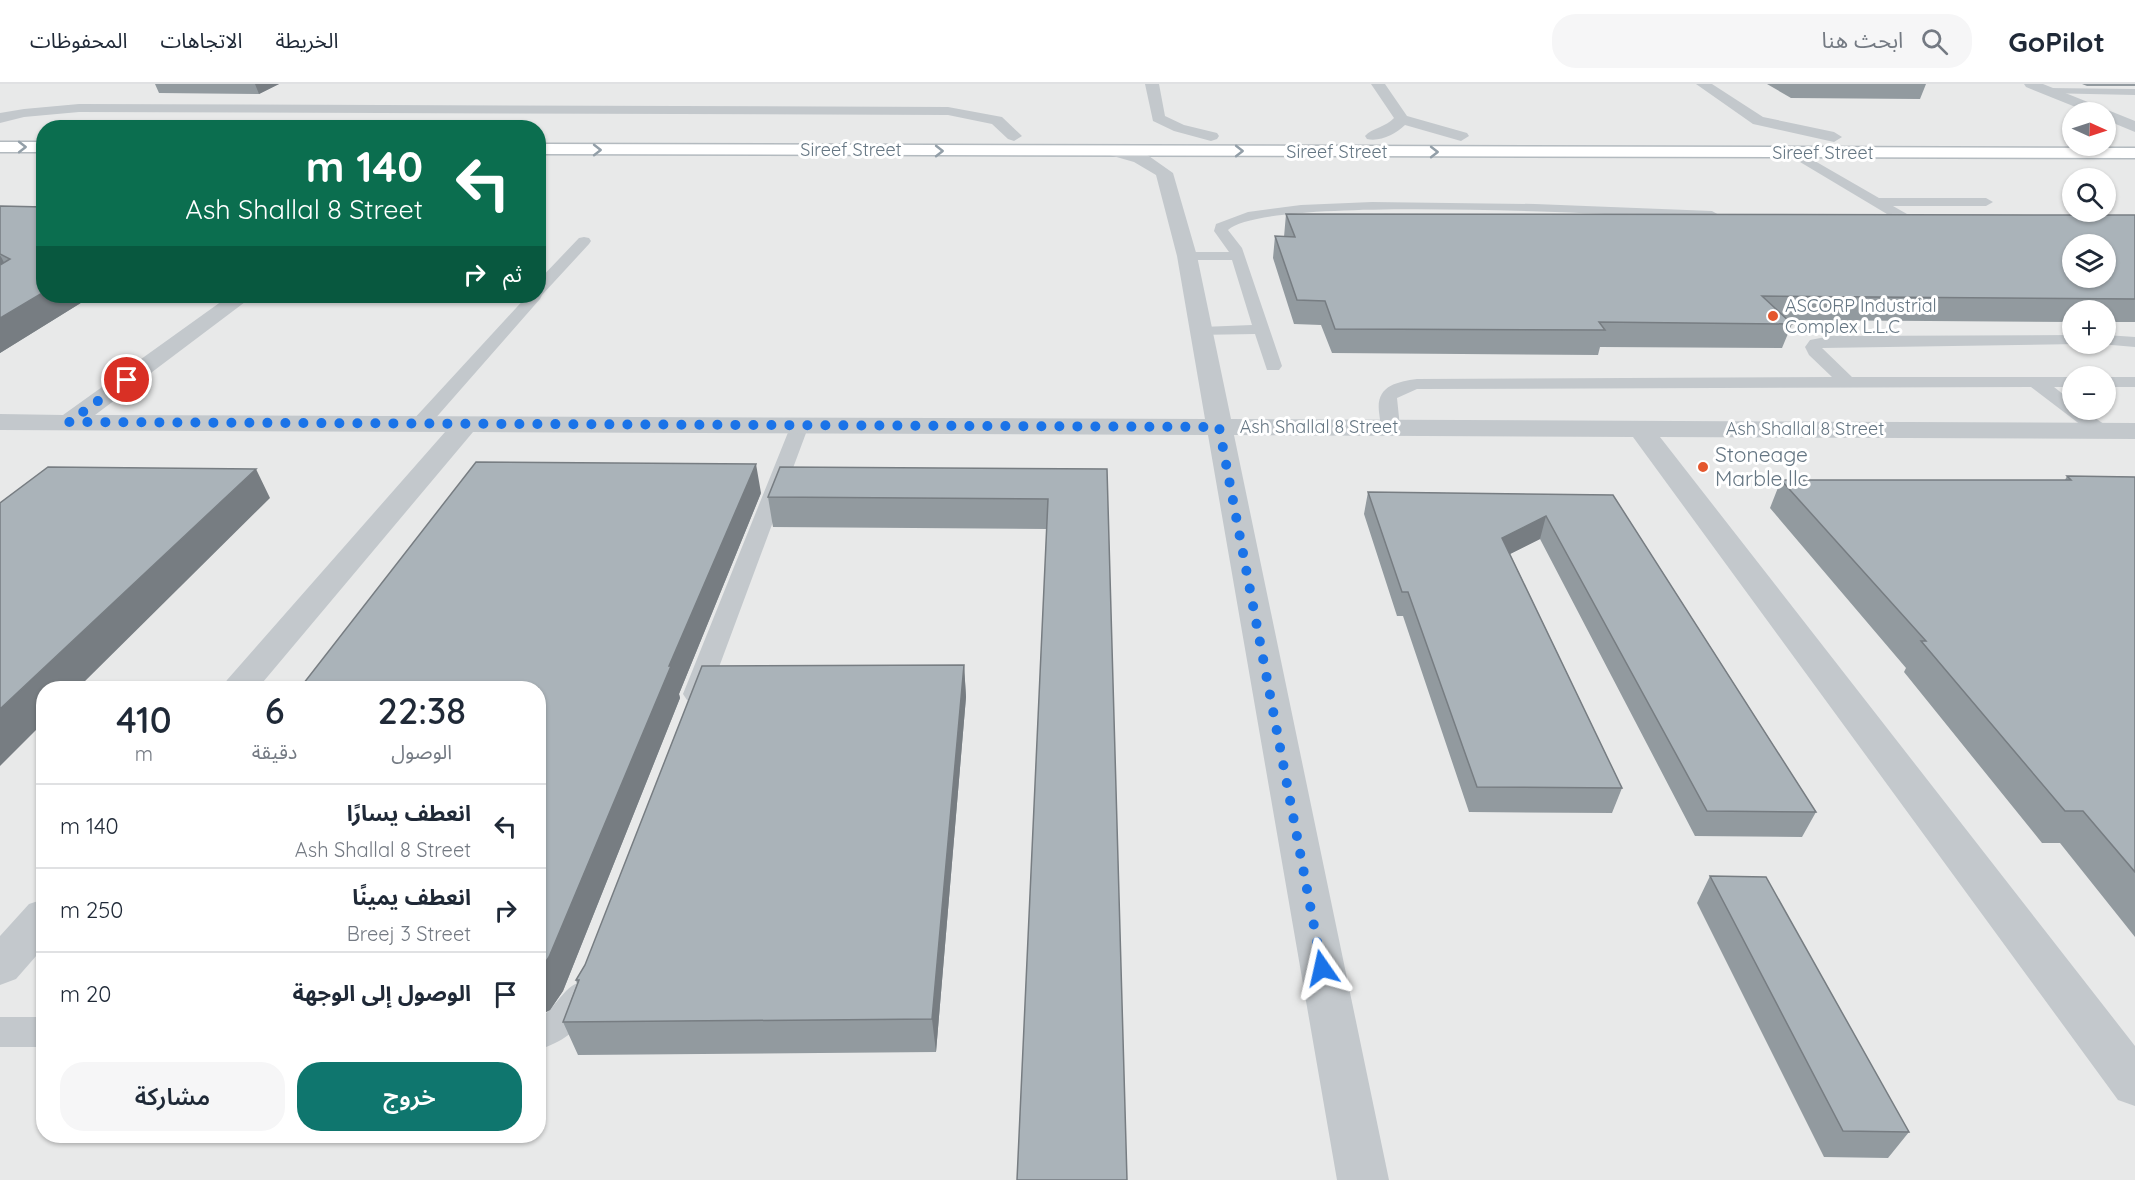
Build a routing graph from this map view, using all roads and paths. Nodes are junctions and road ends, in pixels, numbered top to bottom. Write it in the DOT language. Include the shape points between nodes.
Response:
graph roads {
  1 [pos="1152,84"];
  2 [pos="1378,84"];
  3 [pos="1703,84"];
  4 [pos="2031,84"];
  5 [pos="2048,91"];
  6 [pos="2135,92"];
  7 [pos="518,96"];
  8 [pos="2075,102"];
  9 [pos="501,109"];
  10 [pos="0,118"];
  11 [pos="1158,118"];
  12 [pos="1402,119"];
  13 [pos="2116,119"];
  14 [pos="1758,121"];
  15 [pos="2135,127"];
  16 [pos="1143,129"];
  17 [pos="0,134"];
  18 [pos="36,134"];
  19 [pos="1746,134"];
  20 [pos="546,135"];
  21 [pos="1014,136"];
  22 [pos="1211,136"];
  23 [pos="1373,136"];
  24 [pos="1461,136"];
  25 [pos="1834,137"];
  26 [pos="2062,137"];
  27 [pos="2116,137"];
  28 [pos="2135,137"];
  29 [pos="0,147"];
  30 [pos="36,147"];
  31 [pos="546,149"];
  32 [pos="1112,151"];
  33 [pos="1197,151"];
  34 [pos="1794,153"];
  35 [pos="2135,153"];
  36 [pos="1164,173"];
  37 [pos="1877,202"];
  38 [pos="1986,202"];
  39 [pos="1721,216"];
  40 [pos="1909,220"];
  41 [pos="1881,221"];
  42 [pos="1948,224"];
  43 [pos="584,241"];
  44 [pos="1187,256"];
  45 [pos="1238,256"];
  46 [pos="546,282"];
  47 [pos="232,303"];
  48 [pos="529,303"];
  49 [pos="1261,329"];
  50 [pos="1202,332"];
  51 [pos="2062,340"];
  52 [pos="2116,341"];
  53 [pos="2135,342"];
  54 [pos="1273,366"];
  55 [pos="2035,382"];
  56 [pos="2062,382"];
  57 [pos="2116,382"];
  58 [pos="2135,382"];
  59 [pos="1848,383"];
  60 [pos="0,422"];
  61 [pos="69,422"];
  62 [pos="419,425"];
  63 [pos="465,425"];
  64 [pos="800,425"];
  65 [pos="1219,427"];
  66 [pos="1391,427"];
  67 [pos="1640,428"];
  68 [pos="2101,431"];
  69 [pos="2135,431"];
  70 [pos="245,681"];
  71 [pos="687,718"];
  72 [pos="36,925"];
  73 [pos="0,966"];
  74 [pos="588,976"];
  75 [pos="546,1031"];
  76 [pos="0,1032"];
  77 [pos="36,1032"];
  78 [pos="2135,1084"];
  79 [pos="1363,1180"];
  1 -- 11 [label="street"];
  2 -- 12 [label="street"];
  3 -- 14 [label="street"];
  4 -- 5 [label="street"];
  5 -- 6 [label="lane"];
  5 -- 8 [label="street"];
  7 -- 9 [label="street"];
  9 -- 10 [label="street" via="79,108"];
  9 -- 21 [label="street" via="948,111 997,120"];
  11 -- 16 [label="street"];
  11 -- 22 [label="street"];
  12 -- 23 [label="street" via="1393,128"];
  12 -- 24 [label="street"];
  13 -- 15 [label="street"];
  14 -- 19 [label="street" via="1757,128"];
  14 -- 25 [label="street"];
  17 -- 18 [label="main road"];
  20 -- 21 [label="main road, Sireef Street"];
  21 -- 22 [label="main road, Sireef Street"];
  22 -- 23 [label="main road, Sireef Street"];
  23 -- 24 [label="main road, Sireef Street"];
  24 -- 25 [label="main road, Sireef Street"];
  25 -- 26 [label="main road, Sireef Street"];
  27 -- 28 [label="main road"];
  29 -- 30 [label="main road, one-way"];
  31 -- 32 [label="main road, Sireef Street, one-way"];
  32 -- 33 [label="main road, Sireef Street"];
  32 -- 36 [label="street" via="1140,158"];
  33 -- 34 [label="main road, Sireef Street, one-way"];
  33 -- 36 [label="street" via="1167,166"];
  34 -- 35 [label="main road, Sireef Street"];
  34 -- 37 [label="lane"];
  36 -- 44 [label="street"];
  37 -- 38 [label="lane"];
  37 -- 40 [label="lane"];
  39 -- 45 [label="lane" via="1415,206 1285,210 1224,224 1221,231"];
  40 -- 41 [label="lane"];
  40 -- 42 [label="lane"];
  43 -- 46 [label="lane"];
  44 -- 45 [label="lane"];
  44 -- 50 [label="street"];
  45 -- 49 [label="lane"];
  47 -- 61 [label="street"];
  48 -- 62 [label="lane"];
  49 -- 50 [label="lane"];
  49 -- 54 [label="lane"];
  50 -- 65 [label="street"];
  51 -- 59 [label="lane" via="1816,344 1815,351"];
  52 -- 53 [label="lane"];
  55 -- 56 [label="lane"];
  55 -- 59 [label="lane"];
  55 -- 68 [label="lane"];
  57 -- 58 [label="lane"];
  59 -- 66 [label="lane" via="1417,384 1389,395"];
  60 -- 61 [label="street, Ash Shallal 8 Street"];
  61 -- 62 [label="street, Ash Shallal 8 Street"];
  62 -- 63 [label="street, Ash Shallal 8 Street"];
  63 -- 64 [label="street, Ash Shallal 8 Street"];
  63 -- 70 [label="street"];
  64 -- 65 [label="street, Ash Shallal 8 Street"];
  64 -- 71 [label="lane"];
  65 -- 66 [label="street, Ash Shallal 8 Street"];
  65 -- 79 [label="street"];
  66 -- 67 [label="street, Ash Shallal 8 Street"];
  67 -- 68 [label="street, Ash Shallal 8 Street"];
  67 -- 78 [label="street"];
  68 -- 69 [label="street, Ash Shallal 8 Street"];
  72 -- 73 [label="street"];
  74 -- 75 [label="lane" via="564,1022"];
  76 -- 77 [label="lane"];
}
